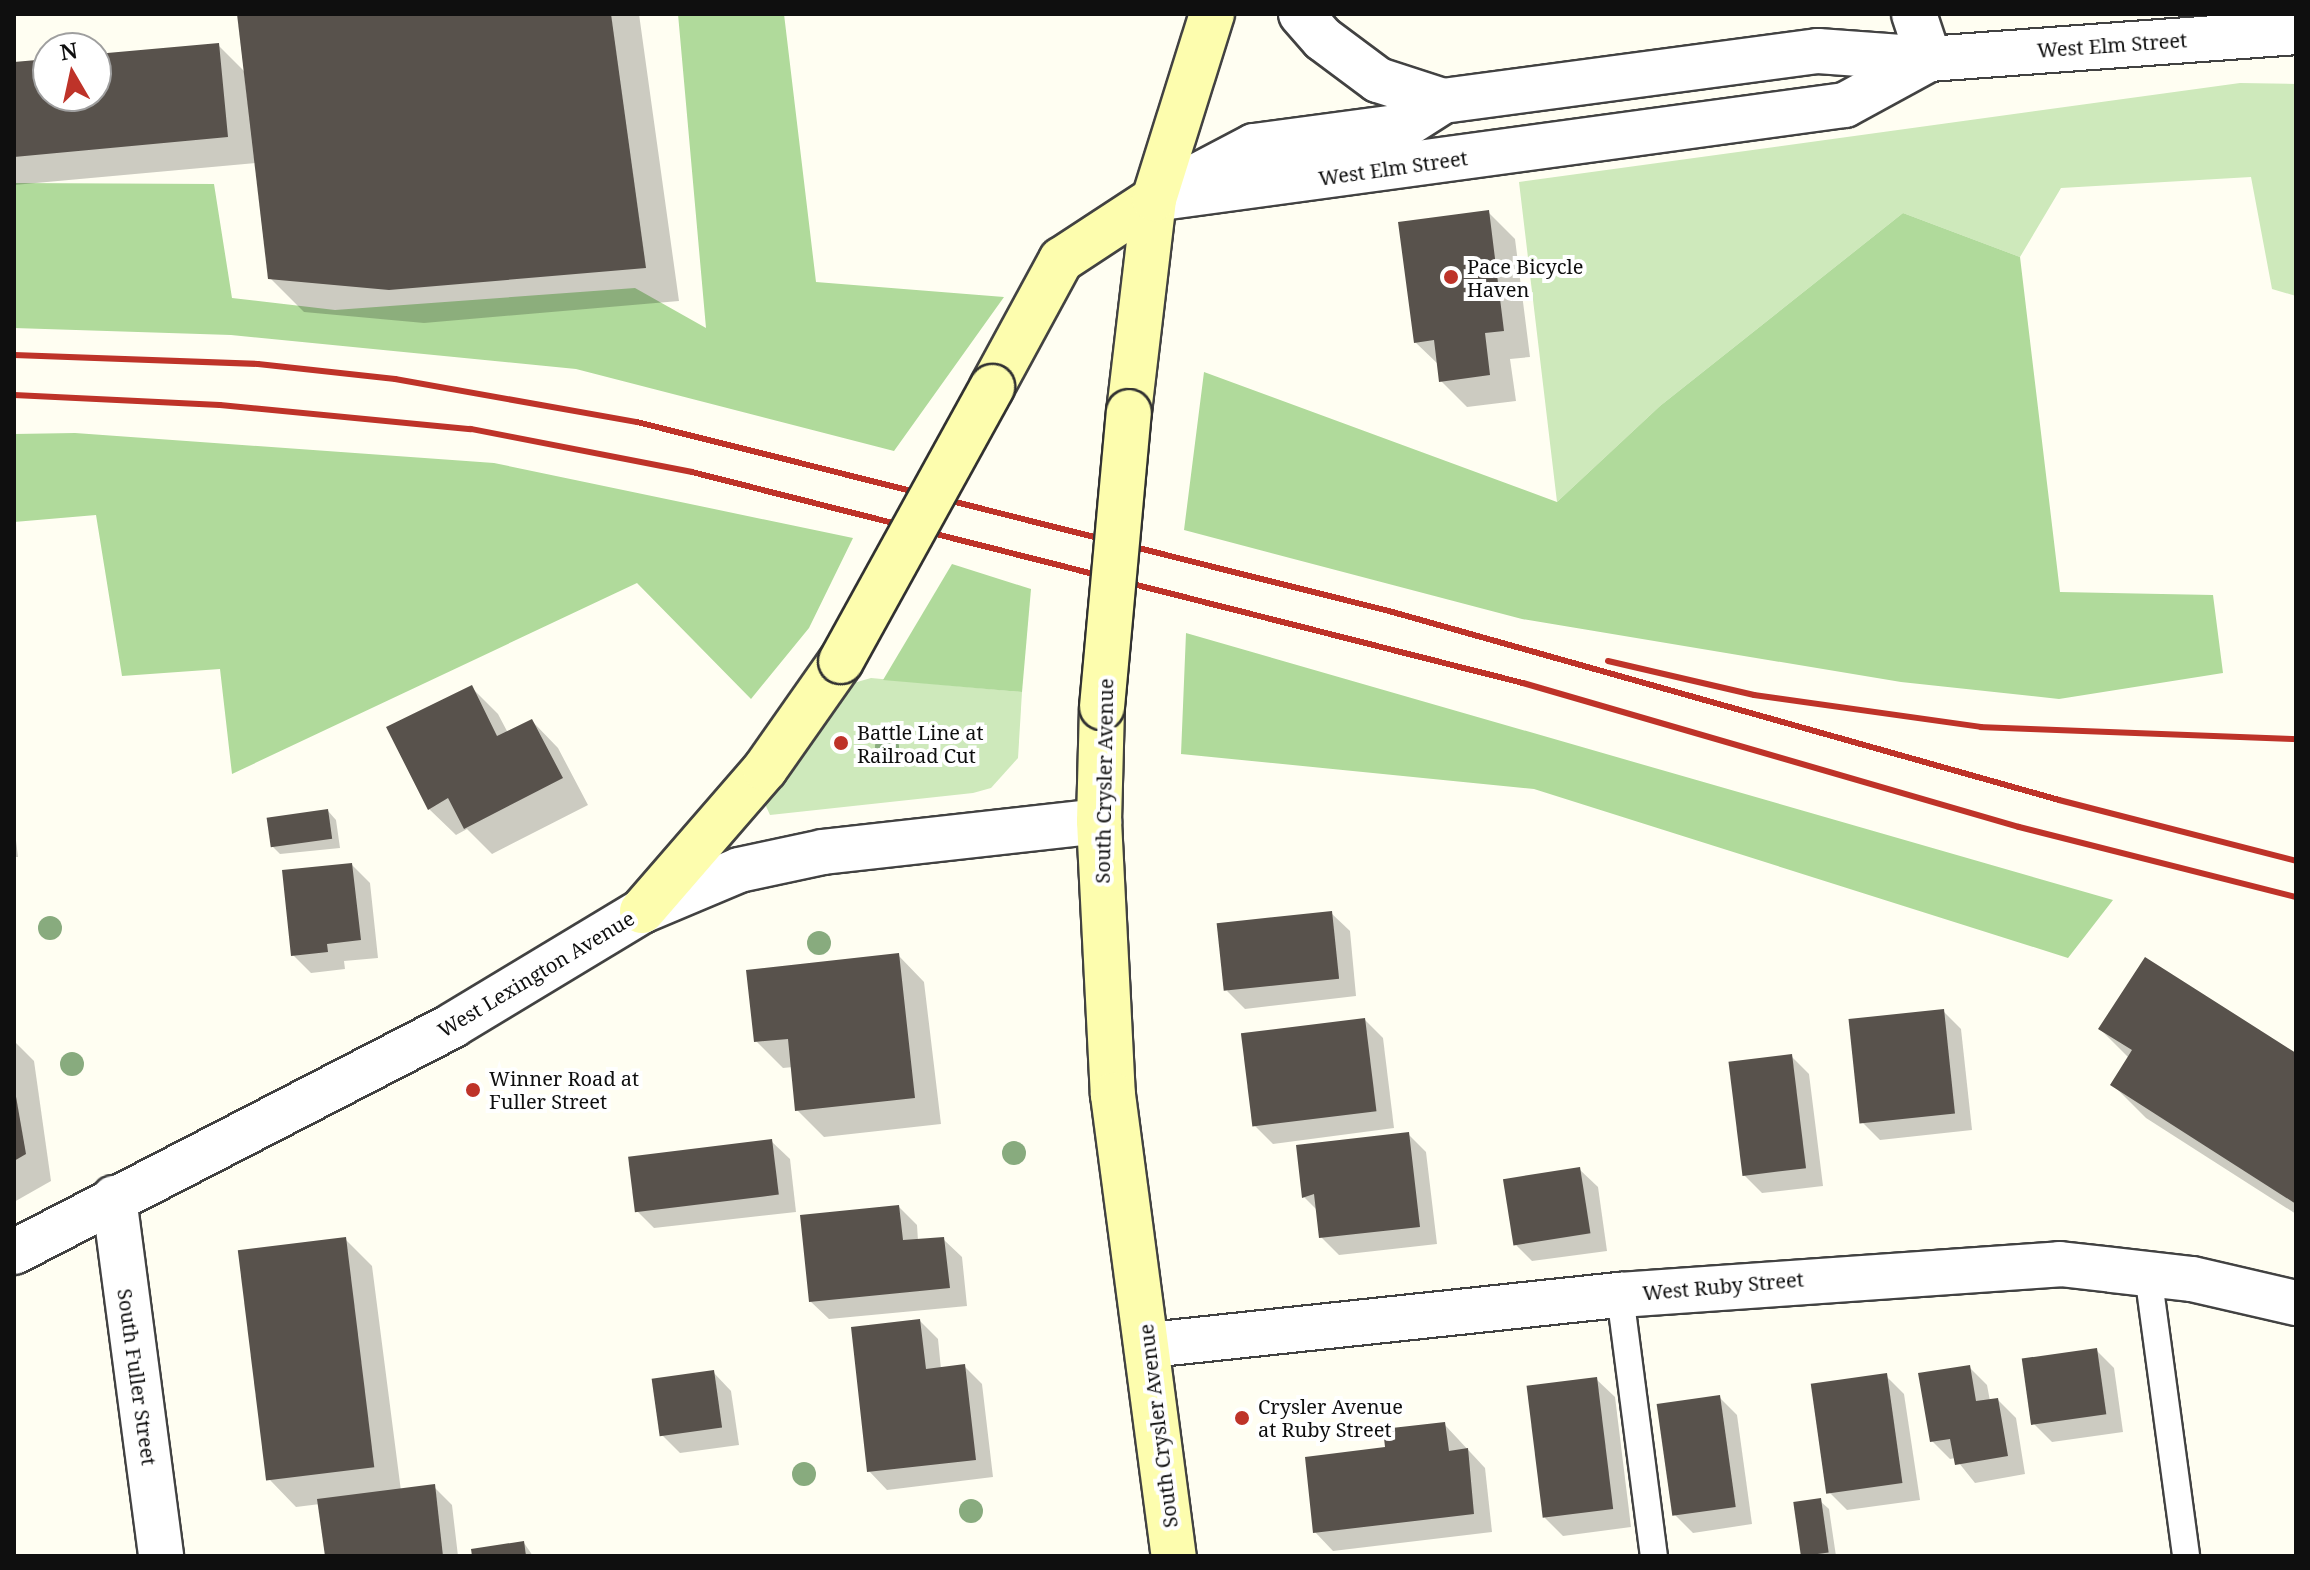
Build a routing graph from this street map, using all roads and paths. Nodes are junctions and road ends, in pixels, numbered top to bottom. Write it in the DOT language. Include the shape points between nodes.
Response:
graph roads {
  1 [pos="1212,14"];
  2 [pos="1301,14"];
  3 [pos="1914,14"];
  4 [pos="2296,32"];
  5 [pos="1929,59"];
  6 [pos="1443,101"];
  7 [pos="1154,199"];
  8 [pos="1099,821"];
  9 [pos="642,911"];
  10 [pos="114,1198"];
  11 [pos="14,1252"];
  12 [pos="2148,1274"];
  13 [pos="1620,1295"];
  14 [pos="2296,1303"];
  15 [pos="1150,1345"];
  16 [pos="161,1556"];
  17 [pos="1174,1556"];
  18 [pos="1654,1556"];
  19 [pos="2186,1556"];
  1 -- 7 [label="main road, South Crysler Avenue"];
  2 -- 6 [label="street, West Elm Street" via="1323,39 1378,80"];
  3 -- 5 [label="street"];
  4 -- 5 [label="street, West Elm Street"];
  5 -- 6 [label="street, West Elm Street" via="1818,51"];
  5 -- 7 [label="street, West Elm Street" via="1845,105"];
  6 -- 7 [label="street, West Elm Street" via="1404,126 1254,146"];
  7 -- 8 [label="main road, South Crysler Avenue, bridge" via="1102,707"];
  7 -- 9 [label="main road, bridge" via="1061,260 841,661 765,769"];
  8 -- 9 [label="street, West Lexington Avenue" via="823,852 739,870"];
  8 -- 15 [label="main road, South Crysler Avenue" via="1113,1095"];
  9 -- 10 [label="street, West Lexington Avenue" via="453,1025"];
  10 -- 11 [label="street, West Lexington Avenue"];
  10 -- 16 [label="street, South Fuller Street"];
  12 -- 13 [label="street, West Ruby Street" via="2060,1264"];
  12 -- 14 [label="street, West Ruby Street"];
  12 -- 19 [label="lane"];
  13 -- 15 [label="street, West Ruby Street"];
  13 -- 18 [label="lane"];
  15 -- 17 [label="main road, South Crysler Avenue"];
}
